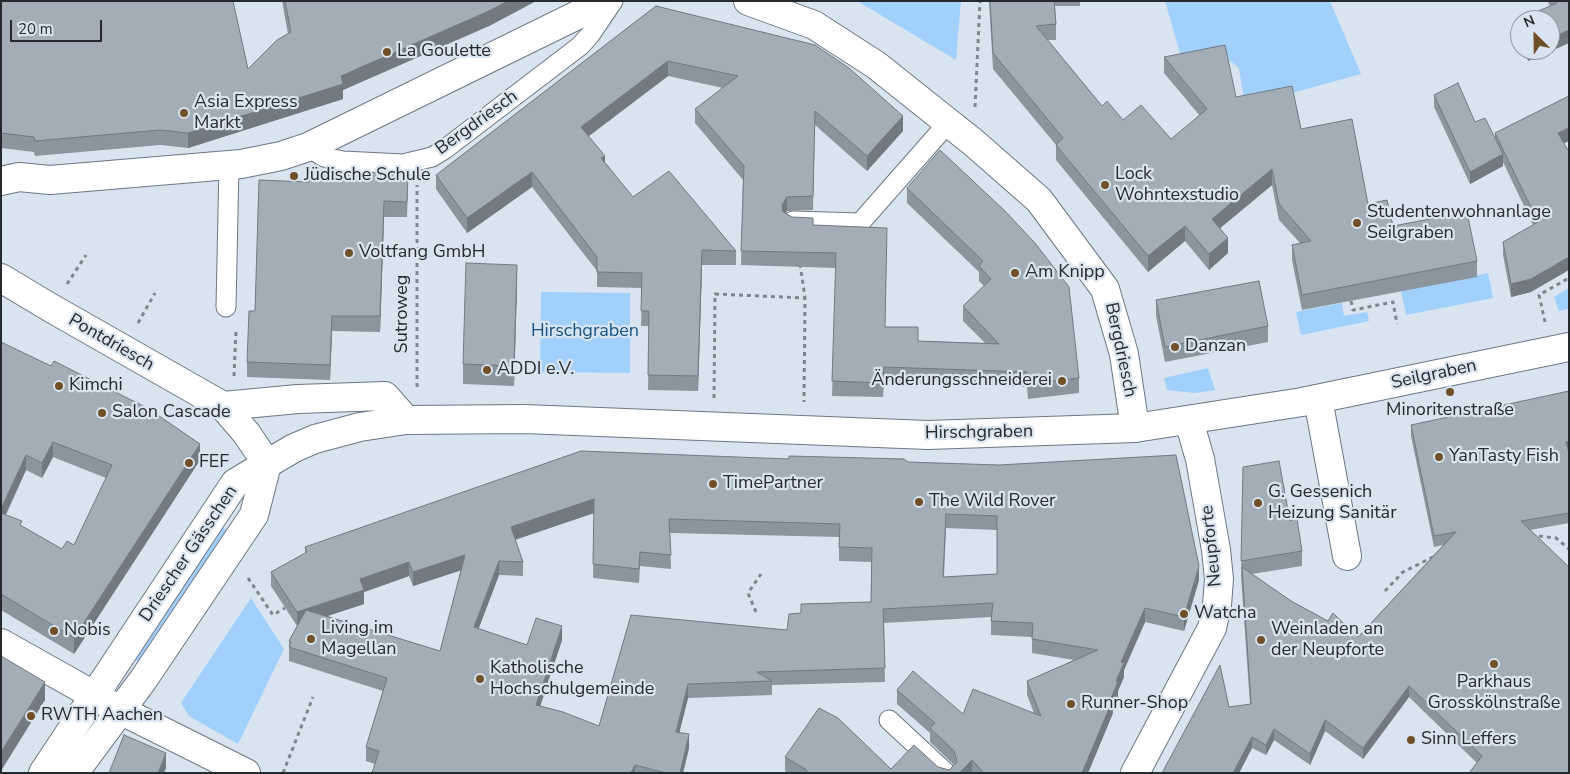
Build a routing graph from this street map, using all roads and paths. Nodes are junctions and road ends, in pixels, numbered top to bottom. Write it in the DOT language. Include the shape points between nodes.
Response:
graph roads {
  1 [pos="606,1"];
  2 [pos="613,1"];
  3 [pos="748,1"];
  4 [pos="980,1"];
  5 [pos="948,123"];
  6 [pos="974,143"];
  7 [pos="308,147"];
  8 [pos="229,165"];
  9 [pos="1,181"];
  10 [pos="417,209"];
  11 [pos="793,220"];
  12 [pos="1,278"];
  13 [pos="1569,278"];
  14 [pos="805,298"];
  15 [pos="1351,301"];
  16 [pos="226,307"];
  17 [pos="1397,324"];
  18 [pos="1560,349"];
  19 [pos="1318,399"];
  20 [pos="223,406"];
  21 [pos="412,420"];
  22 [pos="1190,421"];
  23 [pos="713,426"];
  24 [pos="1135,428"];
  25 [pos="804,430"];
  26 [pos="267,464"];
  27 [pos="1527,534"];
  28 [pos="1569,548"];
  29 [pos="229,550"];
  30 [pos="1442,553"];
  31 [pos="1347,556"];
  32 [pos="761,574"];
  33 [pos="1385,591"];
  34 [pos="285,608"];
  35 [pos="756,612"];
  36 [pos="1,642"];
  37 [pos="94,696"];
  38 [pos="313,697"];
  39 [pos="120,710"];
  40 [pos="889,720"];
  41 [pos="43,773"];
  42 [pos="74,773"];
  43 [pos="246,773"];
  44 [pos="283,773"];
  45 [pos="946,773"];
  46 [pos="1135,773"];
  1 -- 7 [label="street"];
  2 -- 7 [label="lane, Bergdriesch" via="580,46 432,157 403,164 343,161 324,157"];
  3 -- 5 [label="street, Bergdriesch" via="814,25 876,66"];
  4 -- 6 [label="path"];
  5 -- 6 [label="street, Bergdriesch"];
  5 -- 11 [label="lane" via="860,223"];
  6 -- 24 [label="street, Bergdriesch" via="1039,200 1106,289 1124,354"];
  7 -- 8 [label="street" via="281,156"];
  8 -- 9 [label="street" via="50,180 19,177"];
  8 -- 16 [label="lane"];
  10 -- 21 [label="path, Sutroweg"];
  11 -- 14 [label="path"];
  12 -- 20 [label="street, Pontdriesch"];
  13 -- 18 [label="path" via="1539,295"];
  14 -- 23 [label="path" via="715,294"];
  14 -- 25 [label="path"];
  15 -- 17 [label="path" via="1353,310 1392,302"];
  18 -- 19 [label="street, Seilgraben"];
  19 -- 22 [label="street, Seilgraben"];
  19 -- 31 [label="street"];
  20 -- 21 [label="street" via="385,396"];
  20 -- 26 [label="street, Pontdriesch"];
  21 -- 23 [label="street, Hirschgraben" via="524,419"];
  21 -- 26 [label="street, Hirschgraben" via="360,427 315,439"];
  22 -- 24 [label="street, Hirschgraben"];
  22 -- 46 [label="street, Neupforte" via="1216,550 1217,606 1212,628"];
  23 -- 25 [label="street, Hirschgraben"];
  24 -- 25 [label="street, Hirschgraben" via="928,435"];
  26 -- 29 [label="street, Driescher Gässchen" via="254,515"];
  26 -- 37 [label="street, Driescher Gässchen" via="234,483"];
  27 -- 28 [label="path" via="1556,538"];
  29 -- 34 [label="path" via="273,616"];
  29 -- 39 [label="street, Driescher Gässchen"];
  30 -- 33 [label="path" via="1402,572"];
  32 -- 35 [label="path" via="748,593"];
  36 -- 37 [label="street"];
  37 -- 39 [label="street"];
  37 -- 41 [label="street, Driescher Gässchen"];
  38 -- 44 [label="path"];
  39 -- 42 [label="street, Driescher Gässchen"];
  39 -- 43 [label="street"];
  40 -- 45 [label="lane"];
}
